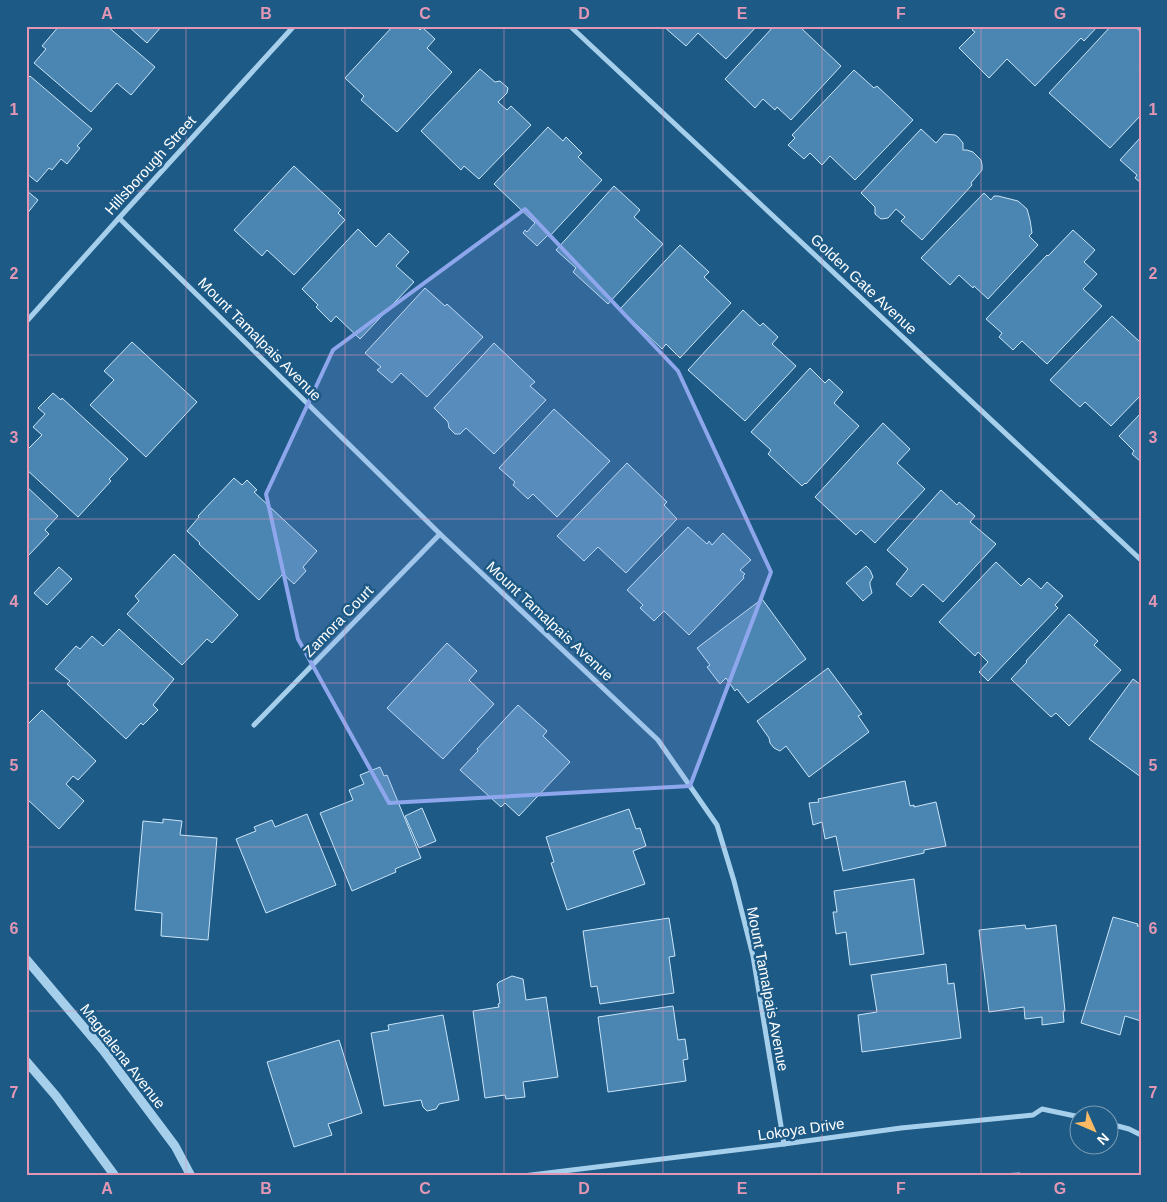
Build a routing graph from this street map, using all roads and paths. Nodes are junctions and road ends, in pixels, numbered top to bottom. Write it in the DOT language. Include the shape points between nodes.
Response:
graph roads {
  1 [pos="294,26"];
  2 [pos="570,26"];
  3 [pos="119,218"];
  4 [pos="26,322"];
  5 [pos="440,534"];
  6 [pos="1141,560"];
  7 [pos="254,725"];
  8 [pos="26,959"];
  9 [pos="26,1061"];
  10 [pos="1070,1115"];
  11 [pos="1120,1127"];
  12 [pos="1141,1135"];
  13 [pos="784,1144"];
  14 [pos="115,1176"];
  15 [pos="191,1176"];
  16 [pos="523,1176"];
  1 -- 3 [label="street, Hillsborough Street"];
  2 -- 6 [label="street, Golden Gate Avenue"];
  3 -- 4 [label="street, Hillsborough Street"];
  3 -- 5 [label="street, Mount Tamalpais Avenue"];
  5 -- 7 [label="street, Zamora Court"];
  5 -- 13 [label="street, Mount Tamalpais Avenue" via="658,740 717,825 752,956"];
  8 -- 15 [label="street, Magdalena Avenue" via="103,1050 175,1146"];
  9 -- 14 [label="street"];
  10 -- 13 [label="street, Lokoya Drive" via="1042,1109 1033,1115"];
  11 -- 12 [label="street"];
  13 -- 16 [label="street, Lokoya Drive"];
}
